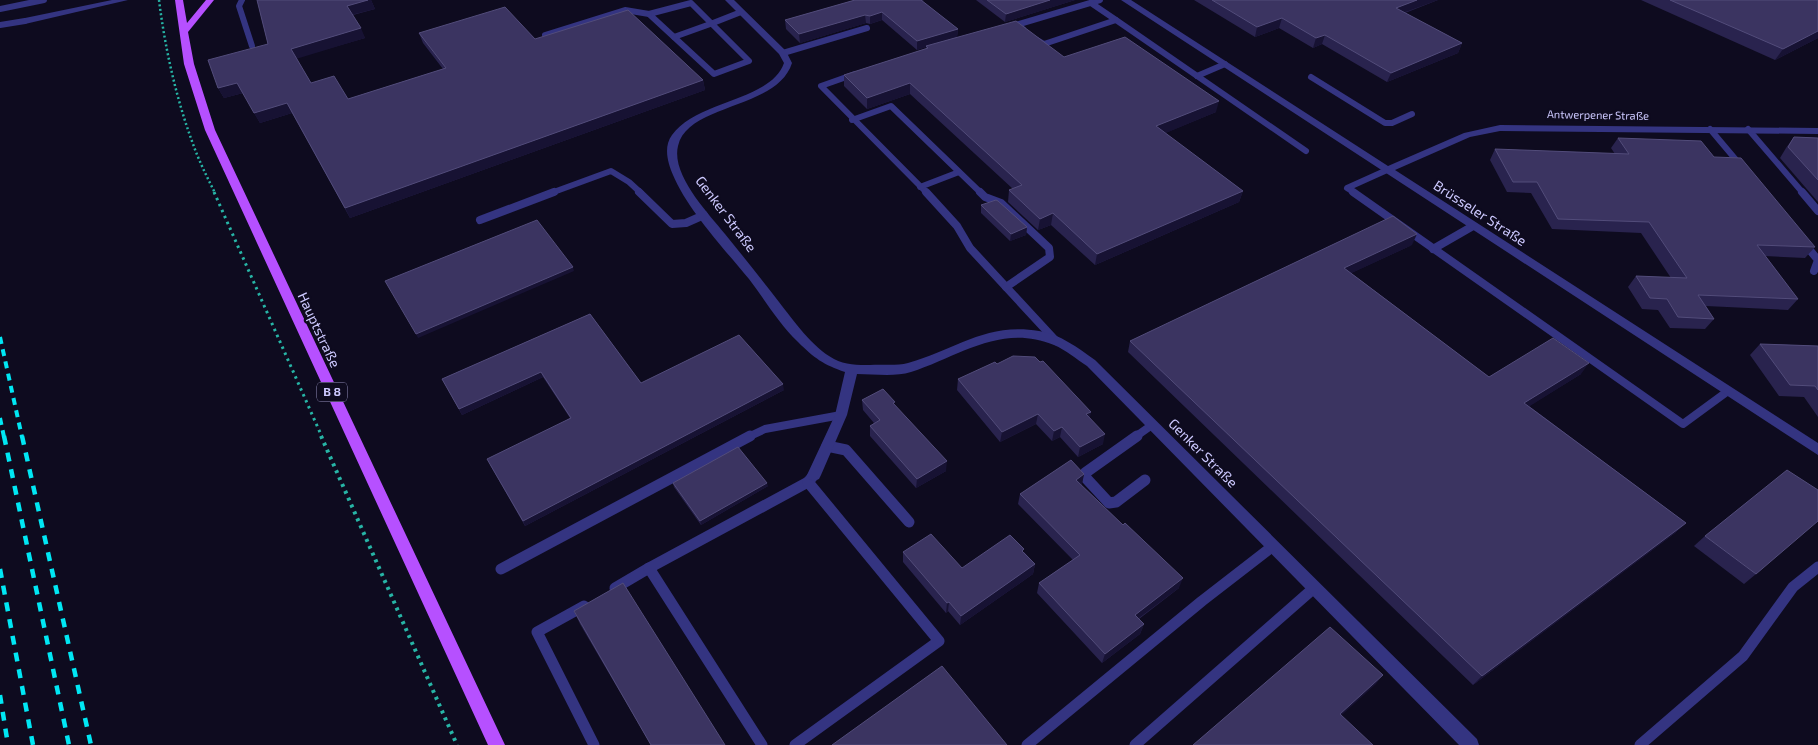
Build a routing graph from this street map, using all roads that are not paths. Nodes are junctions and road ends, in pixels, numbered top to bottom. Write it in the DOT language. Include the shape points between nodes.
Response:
graph roads {
  1 [pos="44,0"];
  2 [pos="124,0"];
  3 [pos="179,0"];
  4 [pos="210,0"];
  5 [pos="242,0"];
  6 [pos="729,0"];
  7 [pos="1100,0"];
  8 [pos="1126,0"];
  9 [pos="1091,3"];
  10 [pos="0,9"];
  11 [pos="741,12"];
  12 [pos="649,14"];
  13 [pos="1116,20"];
  14 [pos="24,21"];
  15 [pos="713,23"];
  16 [pos="0,25"];
  17 [pos="1016,25"];
  18 [pos="1008,27"];
  19 [pos="866,28"];
  20 [pos="183,33"];
  21 [pos="545,34"];
  22 [pos="674,37"];
  23 [pos="252,46"];
  24 [pos="783,53"];
  25 [pos="1224,64"];
  26 [pos="864,71"];
  27 [pos="1197,76"];
  28 [pos="1311,77"];
  29 [pos="1412,114"];
  30 [pos="852,120"];
  31 [pos="1710,129"];
  32 [pos="1748,129"];
  33 [pos="1818,131"];
  34 [pos="1306,152"];
  35 [pos="1387,170"];
  36 [pos="959,172"];
  37 [pos="1748,175"];
  38 [pos="920,187"];
  39 [pos="1818,211"];
  40 [pos="704,215"];
  41 [pos="480,220"];
  42 [pos="1473,226"];
  43 [pos="1799,237"];
  44 [pos="1434,249"];
  45 [pos="1814,271"];
  46 [pos="1006,287"];
  47 [pos="1056,341"];
  48 [pos="852,370"];
  49 [pos="1728,391"];
  50 [pos="841,415"];
  51 [pos="1152,425"];
  52 [pos="827,446"];
  53 [pos="1818,450"];
  54 [pos="811,479"];
  55 [pos="1145,480"];
  56 [pos="908,522"];
  57 [pos="1273,546"];
  58 [pos="1818,567"];
  59 [pos="649,568"];
  60 [pos="501,569"];
  61 [pos="1314,588"];
  62 [pos="497,745"];
  63 [pos="594,745"];
  64 [pos="762,745"];
  65 [pos="794,745"];
  66 [pos="1027,745"];
  67 [pos="1135,745"];
  68 [pos="1471,745"];
  69 [pos="1640,745"];
  1 -- 10 [label="lane"];
  2 -- 14 [label="street"];
  3 -- 20 [label="main road, Hauptstraße / B 8"];
  4 -- 20 [label="main road"];
  5 -- 23 [label="lane" via="239,6"];
  6 -- 11 [label="street"];
  7 -- 9 [label="lane"];
  8 -- 25 [label="street, Brüsseler Straße"];
  9 -- 13 [label="lane"];
  9 -- 17 [label="lane"];
  11 -- 15 [label="lane"];
  11 -- 24 [label="street"];
  12 -- 15 [label="lane" via="691,4"];
  12 -- 21 [label="lane" via="625,10"];
  12 -- 22 [label="lane"];
  13 -- 17 [label="lane" via="1044,44"];
  13 -- 27 [label="lane"];
  14 -- 16 [label="lane"];
  15 -- 22 [label="lane"];
  15 -- 22 [label="lane" via="749,61 714,74"];
  17 -- 18 [label="lane"];
  19 -- 24 [label="lane"];
  20 -- 62 [label="main road, Hauptstraße / B 8" via="189,64 210,130"];
  24 -- 40 [label="street, Genker Straße" via="787,68 773,85 701,116 676,136 671,147 675,170 686,192"];
  25 -- 27 [label="lane"];
  25 -- 35 [label="street, Brüsseler Straße"];
  26 -- 30 [label="lane" via="821,86"];
  27 -- 34 [label="lane"];
  28 -- 29 [label="lane" via="1385,123"];
  30 -- 36 [label="lane" via="891,106"];
  30 -- 38 [label="lane"];
  31 -- 32 [label="street, Antwerpener Straße"];
  31 -- 35 [label="street, Antwerpener Straße" via="1500,128 1467,135"];
  31 -- 37 [label="lane"];
  32 -- 33 [label="street, Antwerpener Straße"];
  32 -- 39 [label="lane"];
  35 -- 42 [label="street, Brüsseler Straße"];
  35 -- 44 [label="lane" via="1346,188"];
  36 -- 38 [label="lane"];
  36 -- 46 [label="lane" via="985,197 1002,203 1049,248 1050,257"];
  38 -- 46 [label="lane" via="962,231 970,248"];
  40 -- 41 [label="lane" via="686,223 672,224 629,182 611,171"];
  40 -- 48 [label="street, Genker Straße" via="802,338 829,362"];
  42 -- 44 [label="lane"];
  42 -- 49 [label="street, Brüsseler Straße"];
  43 -- 45 [label="lane" via="1818,260"];
  44 -- 49 [label="lane" via="1683,424"];
  46 -- 47 [label="lane"];
  47 -- 48 [label="street, Genker Straße" via="1030,334 999,335 979,339 908,368"];
  47 -- 51 [label="street, Genker Straße" via="1091,363"];
  48 -- 50 [label="street"];
  49 -- 53 [label="street, Brüsseler Straße"];
  50 -- 52 [label="street"];
  50 -- 60 [label="lane" via="765,429"];
  51 -- 55 [label="lane" via="1085,473 1109,503 1116,502"];
  51 -- 57 [label="street, Genker Straße"];
  52 -- 54 [label="street"];
  52 -- 56 [label="lane" via="846,450"];
  54 -- 59 [label="lane"];
  54 -- 65 [label="lane" via="938,641"];
  57 -- 61 [label="street, Genker Straße"];
  57 -- 66 [label="lane" via="1202,600"];
  58 -- 69 [label="lane" via="1793,587 1743,656"];
  59 -- 63 [label="lane" via="537,632"];
  59 -- 64 [label="lane"];
  61 -- 67 [label="lane"];
  61 -- 68 [label="street, Genker Straße"];
}
